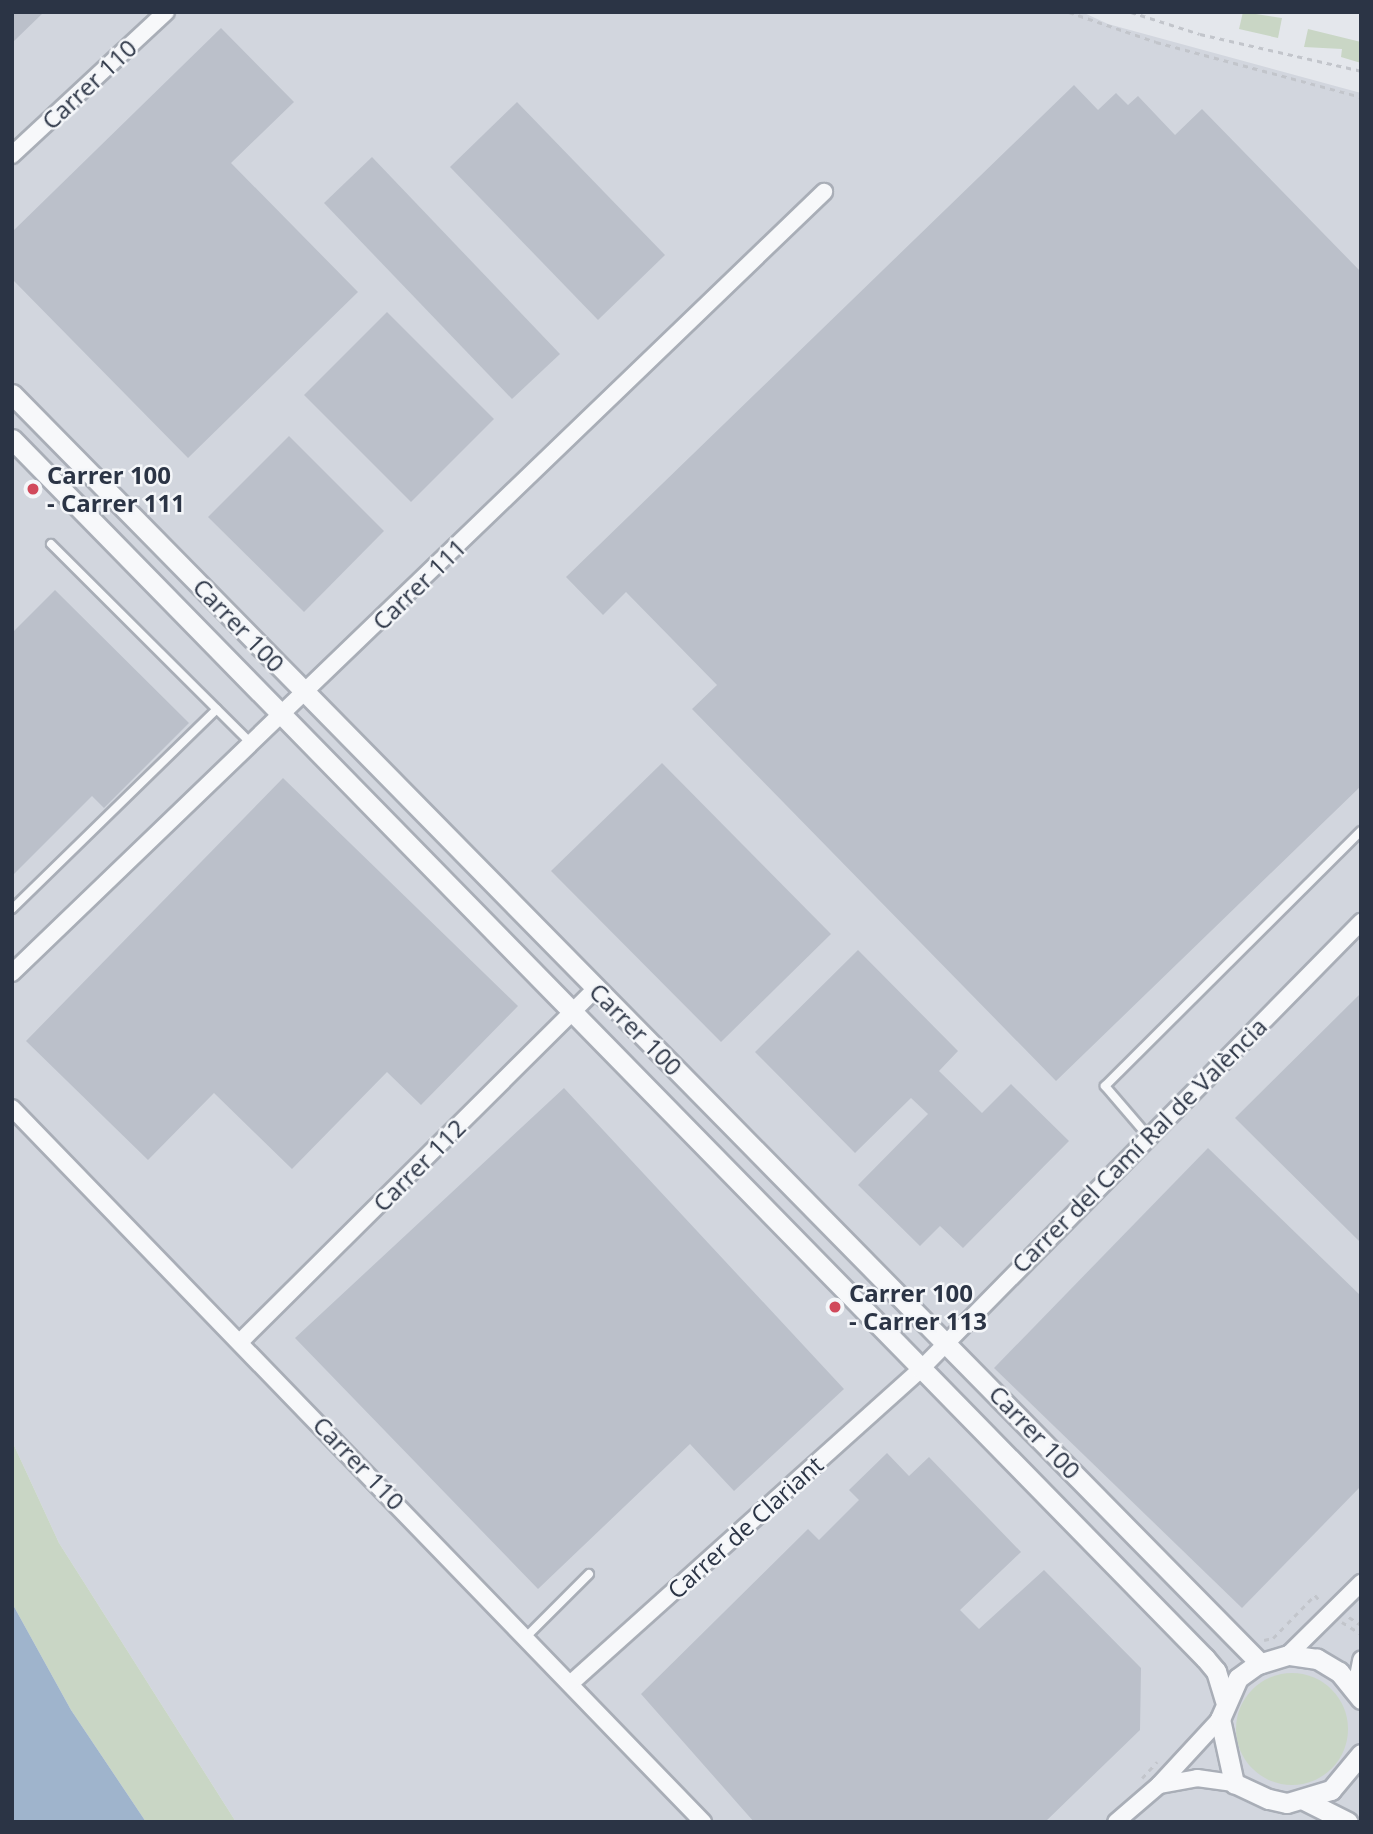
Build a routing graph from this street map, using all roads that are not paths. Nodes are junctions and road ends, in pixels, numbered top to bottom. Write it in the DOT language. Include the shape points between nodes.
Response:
graph roads {
  1 [pos="166,12"];
  2 [pos="12,155"];
  3 [pos="824,192"];
  4 [pos="12,394"];
  5 [pos="12,439"];
  6 [pos="51,544"];
  7 [pos="306,694"];
  8 [pos="217,709"];
  9 [pos="283,718"];
  10 [pos="253,746"];
  11 [pos="1361,831"];
  12 [pos="12,909"];
  13 [pos="1361,922"];
  14 [pos="12,973"];
  15 [pos="596,989"];
  16 [pos="571,1013"];
  17 [pos="12,1108"];
  18 [pos="1148,1136"];
  19 [pos="946,1338"];
  20 [pos="242,1340"];
  21 [pos="920,1370"];
  22 [pos="589,1574"];
  23 [pos="1361,1583"];
  24 [pos="526,1637"];
  25 [pos="1292,1651"];
  26 [pos="1361,1660"];
  27 [pos="1260,1663"];
  28 [pos="570,1684"];
  29 [pos="1358,1695"];
  30 [pos="1223,1710"];
  31 [pos="1361,1754"];
  32 [pos="1234,1783"];
  33 [pos="1160,1785"];
  34 [pos="1304,1800"];
  35 [pos="703,1822"];
  36 [pos="1116,1822"];
  37 [pos="1348,1822"];
  1 -- 2 [label="street, Carrer 110"];
  3 -- 7 [label="street, Carrer 111"];
  4 -- 7 [label="street, Carrer 100"];
  5 -- 9 [label="street, Carrer 100"];
  6 -- 8 [label="lane"];
  7 -- 9 [label="street, Carrer 111"];
  7 -- 15 [label="street, Carrer 100"];
  8 -- 10 [label="lane"];
  8 -- 12 [label="lane"];
  9 -- 10 [label="street, Carrer 111"];
  9 -- 16 [label="street, Carrer 100"];
  10 -- 14 [label="street, Carrer 111"];
  11 -- 18 [label="lane" via="1105,1086"];
  13 -- 18 [label="street, Carrer del Camí Ral de València"];
  15 -- 16 [label="street, Carrer 112"];
  15 -- 19 [label="street, Carrer 100"];
  16 -- 20 [label="street, Carrer 112"];
  16 -- 21 [label="street, Carrer 100"];
  17 -- 20 [label="street, Carrer 110"];
  18 -- 19 [label="street, Carrer del Camí Ral de València"];
  19 -- 21 [label="street, Carrer del Camí Ral de València"];
  19 -- 27 [label="street, Carrer 100"];
  20 -- 24 [label="street, Carrer 110"];
  21 -- 28 [label="street, Carrer de Clariant"];
  21 -- 30 [label="street, Carrer 100" via="1205,1658 1216,1671"];
  22 -- 24 [label="lane"];
  23 -- 25 [label="street"];
  24 -- 28 [label="street, Carrer 110"];
  25 -- 27 [label="street"];
  25 -- 29 [label="street" via="1339,1672"];
  26 -- 29 [label="street"];
  27 -- 30 [label="street" via="1238,1678"];
  28 -- 35 [label="street, Carrer 110"];
  30 -- 32 [label="street, Carrer 100"];
  30 -- 33 [label="street"];
  31 -- 34 [label="street" via="1331,1790"];
  32 -- 33 [label="street" via="1198,1778"];
  32 -- 34 [label="street" via="1269,1799"];
  33 -- 36 [label="street"];
  34 -- 37 [label="street"];
}
